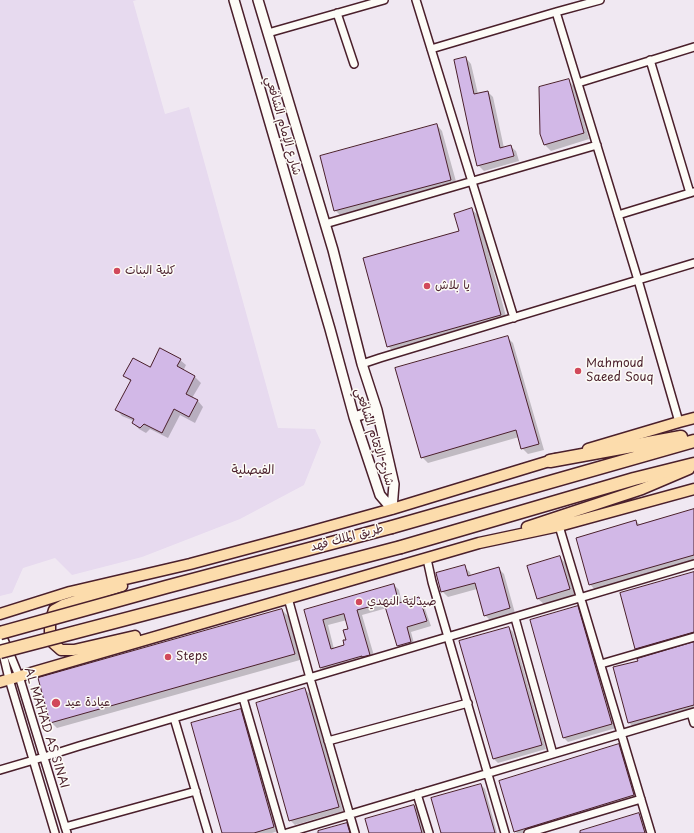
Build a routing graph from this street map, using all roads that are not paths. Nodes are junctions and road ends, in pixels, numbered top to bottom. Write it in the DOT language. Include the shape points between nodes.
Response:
graph roads {
  1 [pos="234,0"];
  2 [pos="258,0"];
  3 [pos="384,0"];
  4 [pos="416,0"];
  5 [pos="600,0"];
  6 [pos="556,12"];
  7 [pos="337,13"];
  8 [pos="268,33"];
  9 [pos="694,47"];
  10 [pos="431,49"];
  11 [pos="650,60"];
  12 [pos="354,64"];
  13 [pos="578,83"];
  14 [pos="598,146"];
  15 [pos="472,182"];
  16 [pos="692,192"];
  17 [pos="618,215"];
  18 [pos="325,224"];
  19 [pos="694,263"];
  20 [pos="638,280"];
  21 [pos="514,318"];
  22 [pos="362,364"];
  23 [pos="377,410"];
  24 [pos="354,417"];
  25 [pos="694,418"];
  26 [pos="679,422"];
  27 [pos="694,435"];
  28 [pos="694,441"];
  29 [pos="550,461"];
  30 [pos="694,466"];
  31 [pos="694,489"];
  32 [pos="392,509"];
  33 [pos="560,526"];
  34 [pos="479,543"];
  35 [pos="427,559"];
  36 [pos="190,564"];
  37 [pos="694,564"];
  38 [pos="288,598"];
  39 [pos="582,598"];
  40 [pos="0,614"];
  41 [pos="231,615"];
  42 [pos="515,618"];
  43 [pos="0,632"];
  44 [pos="694,637"];
  45 [pos="448,638"];
  46 [pos="0,641"];
  47 [pos="0,652"];
  48 [pos="601,664"];
  49 [pos="19,676"];
  50 [pos="310,678"];
  51 [pos="4,680"];
  52 [pos="243,698"];
  53 [pos="468,703"];
  54 [pos="693,712"];
  55 [pos="174,718"];
  56 [pos="694,723"];
  57 [pos="621,734"];
  58 [pos="328,740"];
  59 [pos="553,754"];
  60 [pos="44,758"];
  61 [pos="34,760"];
  62 [pos="0,770"];
  63 [pos="488,773"];
  64 [pos="196,791"];
  65 [pos="417,794"];
  66 [pos="641,799"];
  67 [pos="350,814"];
  68 [pos="66,830"];
  69 [pos="55,833"];
  70 [pos="208,833"];
  71 [pos="282,833"];
  72 [pos="287,833"];
  73 [pos="355,833"];
  74 [pos="429,833"];
  75 [pos="506,833"];
  76 [pos="528,833"];
  77 [pos="651,833"];
  1 -- 24 [label="main road, شارع الإمام الشافعي"];
  2 -- 8 [label="main road, شارع الإمام الشافعي"];
  3 -- 7 [label="street"];
  4 -- 10 [label="street"];
  5 -- 6 [label="street"];
  6 -- 10 [label="street"];
  6 -- 13 [label="street"];
  7 -- 8 [label="street"];
  7 -- 12 [label="street"];
  8 -- 18 [label="main road, شارع الإمام الشافعي"];
  9 -- 11 [label="street"];
  10 -- 15 [label="street"];
  11 -- 13 [label="street"];
  11 -- 16 [label="street"];
  13 -- 14 [label="street"];
  14 -- 15 [label="street"];
  14 -- 17 [label="street"];
  15 -- 18 [label="street"];
  15 -- 21 [label="street"];
  16 -- 17 [label="street"];
  17 -- 20 [label="street"];
  18 -- 22 [label="main road, شارع الإمام الشافعي"];
  19 -- 20 [label="street"];
  20 -- 21 [label="street"];
  20 -- 26 [label="street"];
  21 -- 22 [label="street"];
  22 -- 23 [label="main road, شارع الإمام الشافعي"];
  23 -- 24 [label="main road"];
  23 -- 32 [label="main road, شارع الإمام الشافعي" via="394,484"];
  24 -- 32 [label="main road, شارع الإمام الشافعي" via="380,496"];
  25 -- 26 [label="main road"];
  26 -- 29 [label="main road"];
  27 -- 29 [label="highway"];
  28 -- 43 [label="highway, طريق الملك فهد, bridge" via="392,527"];
  29 -- 32 [label="main road"];
  30 -- 34 [label="main road" via="642,489"];
  30 -- 47 [label="highway, طريق الملك فهد, bridge" via="634,479 401,548"];
  31 -- 33 [label="main road"];
  32 -- 36 [label="main road"];
  33 -- 34 [label="main road"];
  33 -- 39 [label="street"];
  34 -- 35 [label="main road"];
  35 -- 38 [label="main road"];
  35 -- 45 [label="street"];
  36 -- 40 [label="main road" via="70,592"];
  36 -- 41 [label="main road" via="63,604 54,610 50,623 52,642 61,650 74,650"];
  37 -- 39 [label="street"];
  38 -- 41 [label="main road"];
  38 -- 50 [label="street"];
  39 -- 42 [label="street"];
  39 -- 48 [label="street"];
  41 -- 49 [label="main road"];
  42 -- 45 [label="street"];
  42 -- 59 [label="street"];
  43 -- 49 [label="street, AL MAHAD AS SINAI"];
  44 -- 48 [label="street"];
  45 -- 50 [label="street"];
  45 -- 53 [label="street"];
  46 -- 51 [label="street, AL MAHAD AS SINAI"];
  48 -- 57 [label="street"];
  49 -- 51 [label="main road"];
  49 -- 60 [label="street, AL MAHAD AS SINAI"];
  50 -- 52 [label="street"];
  50 -- 58 [label="street"];
  51 -- 61 [label="street, AL MAHAD AS SINAI"];
  52 -- 55 [label="street"];
  52 -- 71 [label="street"];
  53 -- 58 [label="street"];
  53 -- 63 [label="street"];
  54 -- 56 [label="street"];
  54 -- 57 [label="street"];
  55 -- 60 [label="street"];
  55 -- 64 [label="street"];
  57 -- 59 [label="street"];
  57 -- 66 [label="street"];
  58 -- 67 [label="street"];
  59 -- 63 [label="street"];
  60 -- 61 [label="street"];
  60 -- 68 [label="street, AL MAHAD AS SINAI"];
  61 -- 62 [label="street"];
  61 -- 69 [label="street, AL MAHAD AS SINAI"];
  63 -- 65 [label="street"];
  63 -- 75 [label="street"];
  64 -- 68 [label="street"];
  64 -- 70 [label="street"];
  65 -- 67 [label="street"];
  65 -- 74 [label="street"];
  66 -- 76 [label="street"];
  66 -- 77 [label="street"];
  67 -- 72 [label="street"];
  67 -- 73 [label="street"];
}
